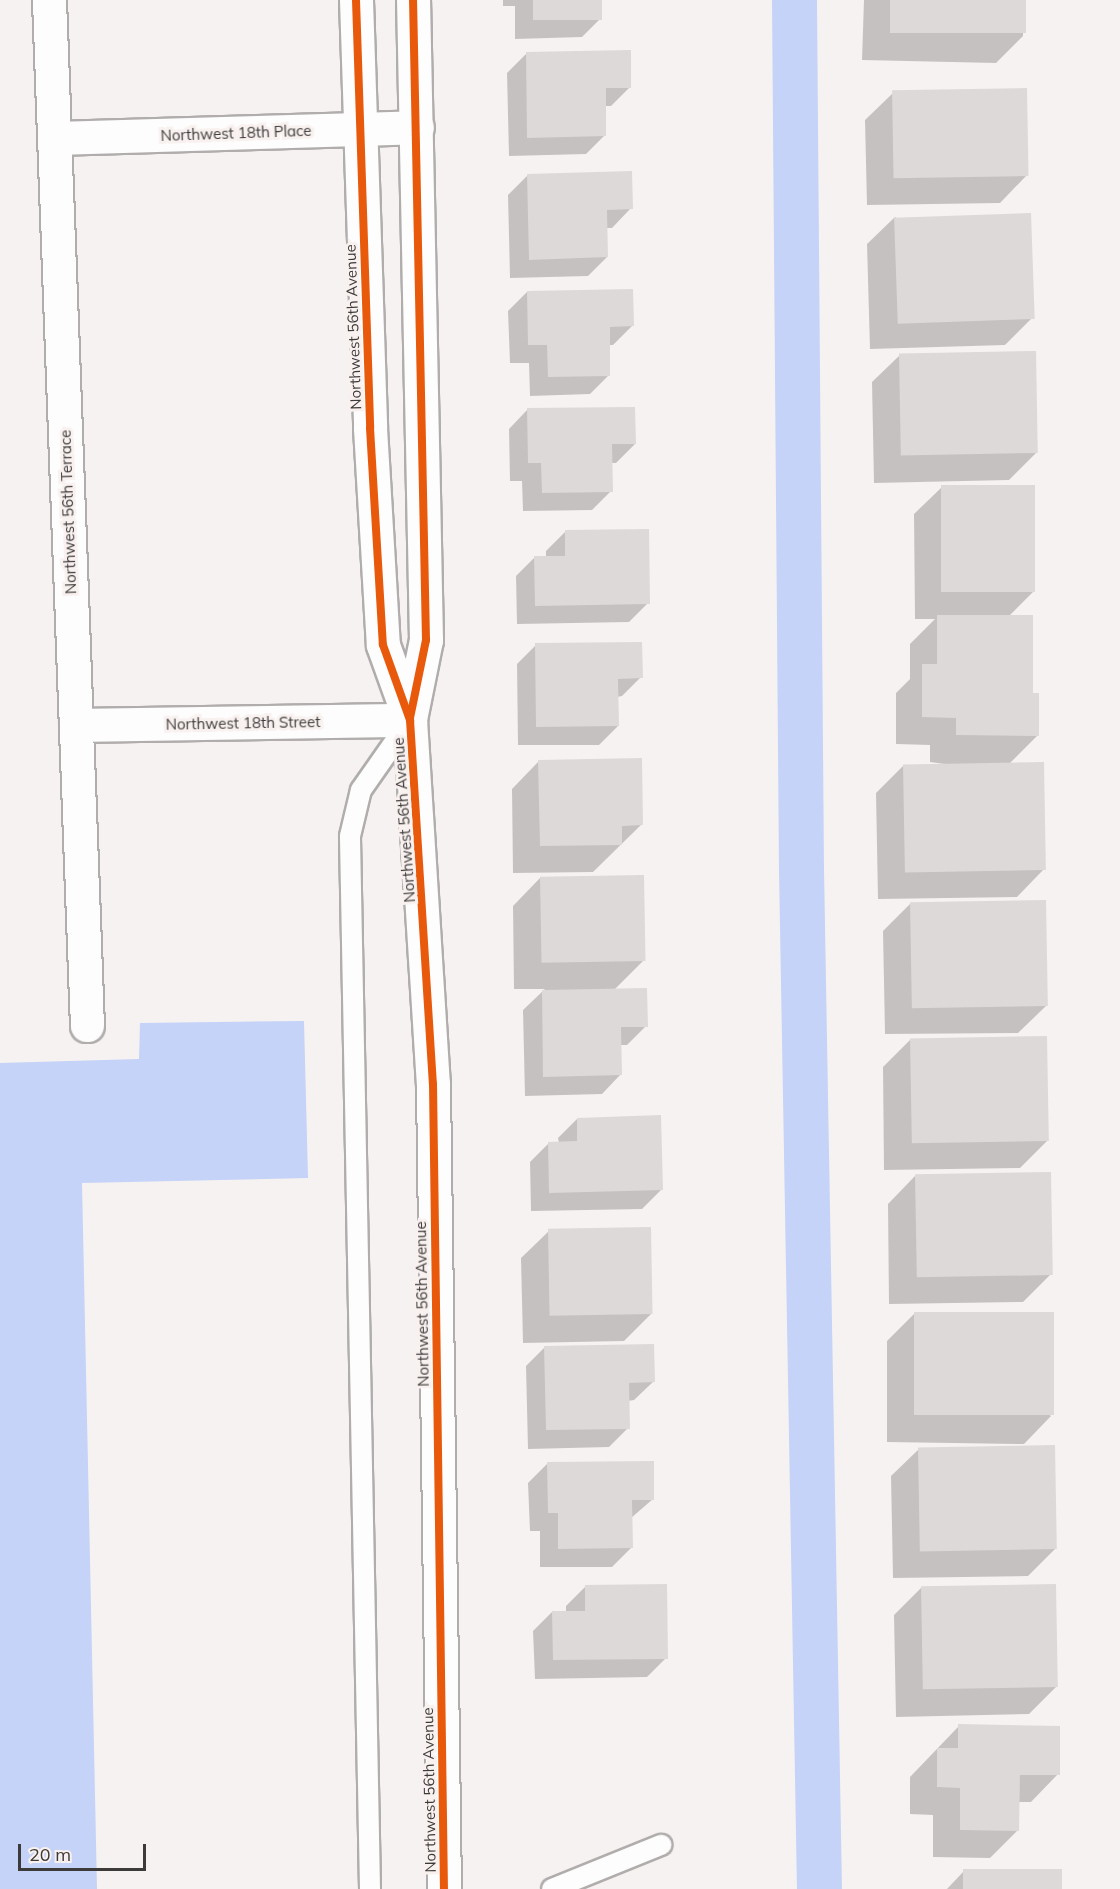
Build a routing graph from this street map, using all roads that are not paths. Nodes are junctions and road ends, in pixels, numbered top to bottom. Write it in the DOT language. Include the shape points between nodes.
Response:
graph roads {
  1 [pos="49,0"];
  2 [pos="356,0"];
  3 [pos="413,0"];
  4 [pos="417,127"];
  5 [pos="359,129"];
  6 [pos="55,138"];
  7 [pos="410,720"];
  8 [pos="76,725"];
  9 [pos="87,1025"];
  10 [pos="661,1845"];
  11 [pos="370,1889"];
  12 [pos="444,1889"];
  13 [pos="552,1889"];
  1 -- 6 [label="street, Northwest 56th Terrace"];
  2 -- 5 [label="street, Northwest 56th Avenue"];
  3 -- 4 [label="street, Northwest 56th Avenue"];
  4 -- 5 [label="street, Northwest 18th Place"];
  4 -- 7 [label="street, Northwest 56th Avenue" via="426,640"];
  5 -- 6 [label="street, Northwest 18th Place"];
  5 -- 7 [label="street, Northwest 56th Avenue" via="383,645"];
  6 -- 8 [label="street, Northwest 56th Terrace"];
  7 -- 8 [label="street, Northwest 18th Street"];
  7 -- 11 [label="lane" via="361,790 351,836"];
  7 -- 12 [label="street, Northwest 56th Avenue" via="433,1084"];
  8 -- 9 [label="street, Northwest 56th Terrace"];
  10 -- 13 [label="lane"];
}
